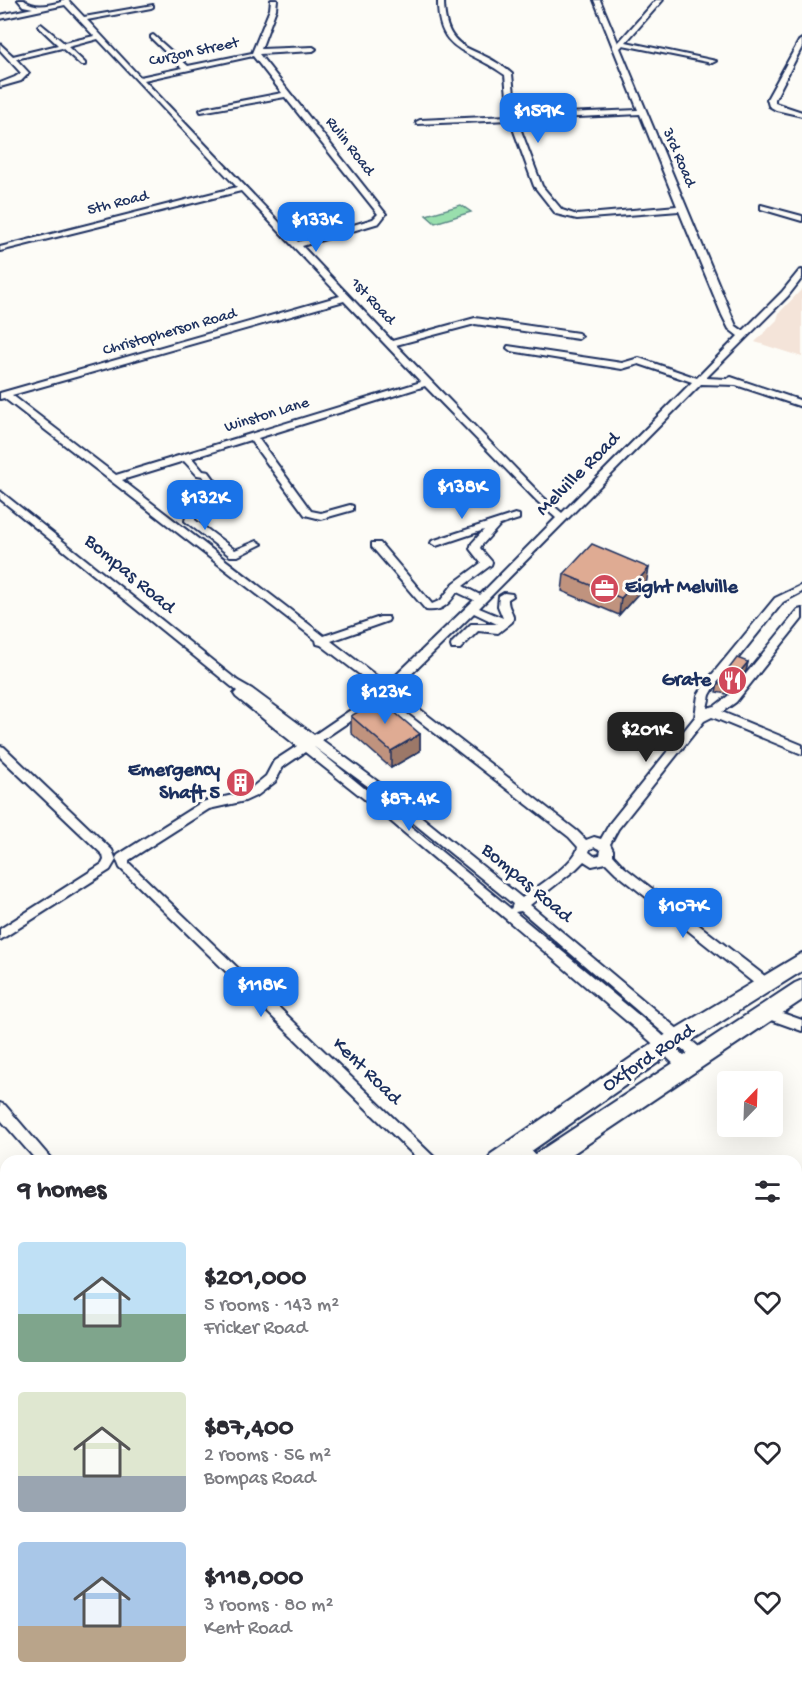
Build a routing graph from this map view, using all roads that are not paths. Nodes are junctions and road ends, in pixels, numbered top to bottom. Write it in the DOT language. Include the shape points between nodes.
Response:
graph roads {
  1 [pos="21,0"];
  2 [pos="274,0"];
  3 [pos="441,0"];
  4 [pos="597,0"];
  5 [pos="660,0"];
  6 [pos="66,1"];
  7 [pos="45,6"];
  8 [pos="151,6"];
  9 [pos="0,17"];
  10 [pos="82,19"];
  11 [pos="41,26"];
  12 [pos="153,37"];
  13 [pos="101,38"];
  14 [pos="802,41"];
  15 [pos="619,45"];
  16 [pos="0,46"];
  17 [pos="65,47"];
  18 [pos="313,49"];
  19 [pos="256,53"];
  20 [pos="13,58"];
  21 [pos="712,61"];
  22 [pos="83,64"];
  23 [pos="187,69"];
  24 [pos="139,78"];
  25 [pos="0,85"];
  26 [pos="288,94"];
  27 [pos="204,110"];
  28 [pos="643,112"];
  29 [pos="802,114"];
  30 [pos="513,118"];
  31 [pos="420,122"];
  32 [pos="243,189"];
  33 [pos="764,207"];
  34 [pos="683,208"];
  35 [pos="802,219"];
  36 [pos="297,245"];
  37 [pos="0,249"];
  38 [pos="802,273"];
  39 [pos="799,282"];
  40 [pos="347,297"];
  41 [pos="732,327"];
  42 [pos="578,336"];
  43 [pos="743,336"];
  44 [pos="391,345"];
  45 [pos="732,346"];
  46 [pos="511,348"];
  47 [pos="707,372"];
  48 [pos="698,381"];
  49 [pos="736,382"];
  50 [pos="427,383"];
  51 [pos="2,395"];
  52 [pos="802,404"];
  53 [pos="252,436"];
  54 [pos="196,453"];
  55 [pos="184,456"];
  56 [pos="206,474"];
  57 [pos="115,479"];
  58 [pos="0,494"];
  59 [pos="350,508"];
  60 [pos="515,517"];
  61 [pos="561,517"];
  62 [pos="496,523"];
  63 [pos="436,543"];
  64 [pos="257,544"];
  65 [pos="375,545"];
  66 [pos="459,584"];
  67 [pos="800,590"];
  68 [pos="508,596"];
  69 [pos="485,597"];
  70 [pos="473,609"];
  71 [pos="802,612"];
  72 [pos="384,619"];
  73 [pos="504,623"];
  74 [pos="321,641"];
  75 [pos="456,646"];
  76 [pos="387,691"];
  77 [pos="704,712"];
  78 [pos="309,743"];
  79 [pos="0,750"];
  80 [pos="802,750"];
  81 [pos="594,851"];
  82 [pos="116,860"];
  83 [pos="522,905"];
  84 [pos="508,914"];
  85 [pos="0,934"];
  86 [pos="802,961"];
  87 [pos="765,984"];
  88 [pos="802,989"];
  89 [pos="765,1012"];
  90 [pos="802,1026"];
  91 [pos="672,1041"];
  92 [pos="692,1061"];
  93 [pos="0,1109"];
  94 [pos="549,1127"];
  95 [pos="565,1146"];
  96 [pos="526,1154"];
  97 [pos="41,1155"];
  98 [pos="423,1155"];
  99 [pos="552,1155"];
  1 -- 7 [label="street" via="29,6"];
  2 -- 19 [label="street"];
  3 -- 30 [label="street" via="441,23 450,40 508,74"];
  4 -- 15 [label="street, 3rd Road"];
  5 -- 15 [label="street"];
  6 -- 7 [label="street"];
  6 -- 10 [label="street, 1st Road"];
  7 -- 9 [label="street"];
  8 -- 10 [label="street"];
  10 -- 13 [label="street, 1st Road"];
  11 -- 17 [label="street"];
  12 -- 23 [label="street"];
  13 -- 17 [label="street"];
  13 -- 24 [label="street, 1st Road"];
  14 -- 29 [label="street" via="772,95 772,104"];
  15 -- 21 [label="street"];
  15 -- 28 [label="street, 3rd Road"];
  16 -- 20 [label="street"];
  17 -- 20 [label="street"];
  17 -- 22 [label="street"];
  18 -- 19 [label="street, Curzon Street"];
  19 -- 23 [label="street, Curzon Street"];
  19 -- 26 [label="street, Rulin Road"];
  20 -- 25 [label="street" via="24,75"];
  23 -- 24 [label="street, Curzon Street"];
  24 -- 32 [label="street, 1st Road"];
  26 -- 27 [label="street"];
  26 -- 36 [label="street, Rulin Road" via="382,214 376,221"];
  28 -- 30 [label="street"];
  28 -- 34 [label="street, 3rd Road"];
  30 -- 31 [label="street"];
  30 -- 34 [label="street" via="538,186 563,215"];
  32 -- 36 [label="street, 1st Road"];
  32 -- 37 [label="street, 5th Road"];
  33 -- 35 [label="street"];
  34 -- 41 [label="street, 3rd Road"];
  36 -- 40 [label="street, 1st Road"];
  38 -- 39 [label="street, Melville Road" via="796,279"];
  39 -- 43 [label="street, Melville Road"];
  40 -- 44 [label="street, 1st Road"];
  40 -- 51 [label="street, Christopherson Road"];
  41 -- 43 [label="street, 3rd Road"];
  41 -- 45 [label="street, 3rd Road"];
  42 -- 44 [label="street" via="475,321"];
  43 -- 45 [label="street, Melville Road"];
  44 -- 50 [label="street, 1st Road"];
  45 -- 47 [label="street, Melville Road"];
  46 -- 48 [label="street" via="622,366 642,362"];
  47 -- 48 [label="street, Melville Road"];
  47 -- 49 [label="street"];
  48 -- 49 [label="street"];
  48 -- 61 [label="street, Melville Road"];
  49 -- 52 [label="street"];
  50 -- 53 [label="street, Winston Lane"];
  50 -- 61 [label="street, 1st Road"];
  51 -- 57 [label="street"];
  53 -- 54 [label="street, Winston Lane"];
  53 -- 59 [label="street" via="308,513 321,516"];
  54 -- 55 [label="street, Winston Lane"];
  54 -- 56 [label="street"];
  55 -- 56 [label="street" via="200,473"];
  55 -- 57 [label="street, Winston Lane"];
  56 -- 64 [label="street" via="220,496 190,514 190,521 234,554"];
  57 -- 74 [label="street"];
  58 -- 78 [label="street, Bompas Road"];
  60 -- 62 [label="street"];
  61 -- 69 [label="street, Melville Road"];
  62 -- 63 [label="street"];
  62 -- 66 [label="street" via="475,549 486,565"];
  65 -- 66 [label="street" via="430,608 439,607"];
  66 -- 69 [label="street"];
  67 -- 77 [label="street" via="779,600 710,685 704,694"];
  68 -- 73 [label="street" via="502,601 508,614"];
  69 -- 70 [label="street, Melville Road"];
  70 -- 73 [label="street"];
  70 -- 76 [label="street, Melville Road"];
  71 -- 77 [label="street" via="732,699"];
  72 -- 74 [label="street"];
  73 -- 75 [label="street" via="498,629 475,627"];
  74 -- 76 [label="street"];
  76 -- 78 [label="street, Melville Road"];
  76 -- 81 [label="street"];
  77 -- 80 [label="street"];
  77 -- 81 [label="street"];
  78 -- 82 [label="street, Melville Road" via="278,764 271,779 254,792 206,805"];
  78 -- 83 [label="street, Bompas Road"];
  78 -- 84 [label="street, Bompas Road"];
  79 -- 82 [label="street, Kent Road"];
  81 -- 83 [label="street"];
  81 -- 87 [label="street"];
  82 -- 85 [label="street, Melville Road"];
  82 -- 98 [label="street, Kent Road"];
  83 -- 84 [label="street"];
  83 -- 91 [label="street, Bompas Road"];
  84 -- 91 [label="street, Bompas Road"];
  86 -- 87 [label="main road, Oxford Road"];
  87 -- 91 [label="main road, Oxford Road"];
  88 -- 89 [label="main road, Oxford Road"];
  89 -- 90 [label="street"];
  89 -- 92 [label="main road, Oxford Road"];
  91 -- 92 [label="street, Bompas Road"];
  91 -- 94 [label="main road, Oxford Road"];
  92 -- 95 [label="main road, Oxford Road"];
  93 -- 97 [label="street"];
  94 -- 95 [label="main road"];
  94 -- 96 [label="main road, Oxford Road"];
  95 -- 99 [label="main road, Oxford Road"];
}
